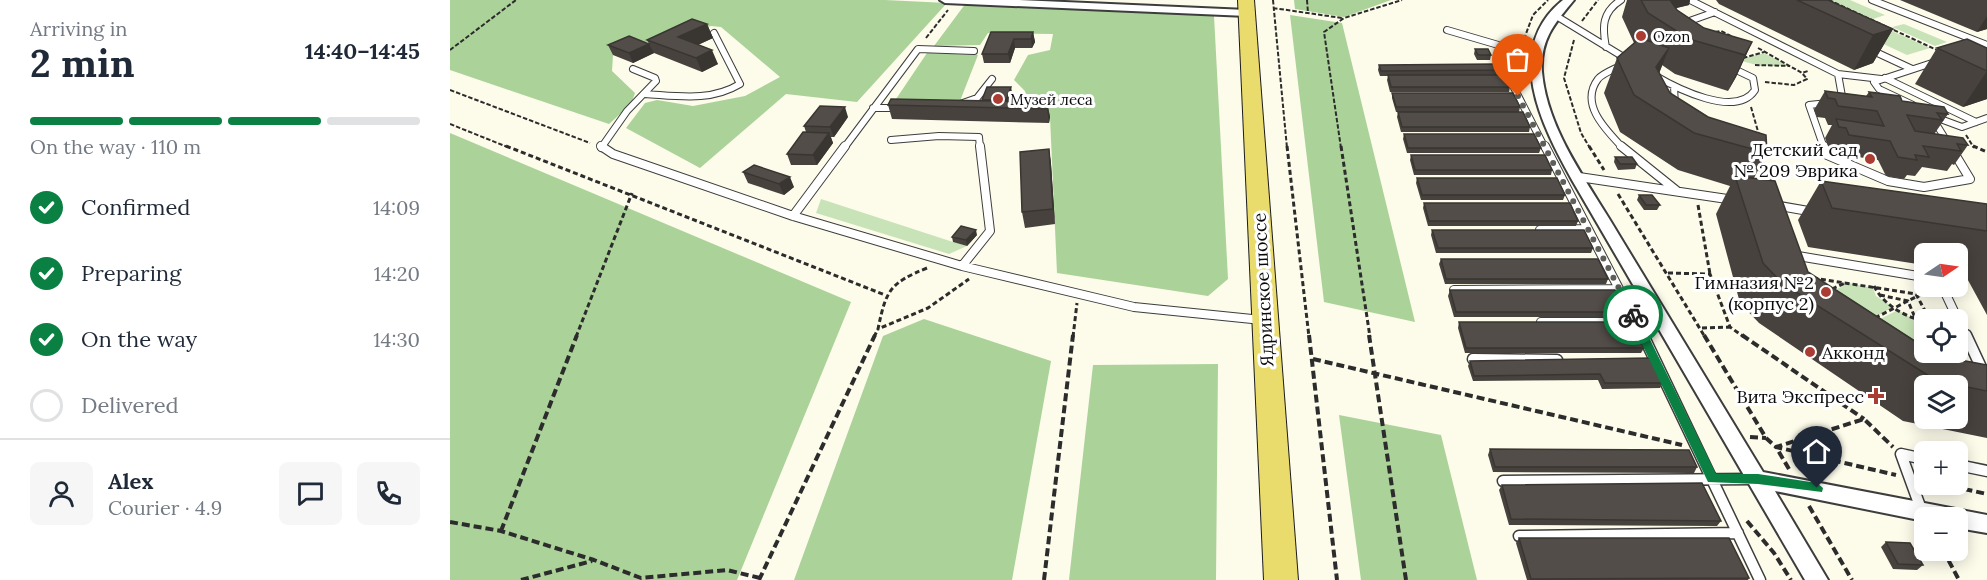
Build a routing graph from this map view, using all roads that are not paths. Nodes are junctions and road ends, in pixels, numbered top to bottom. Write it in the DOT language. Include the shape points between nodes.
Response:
graph roads {
  1 [pos="945,0"];
  2 [pos="955,0"];
  3 [pos="1569,0"];
  4 [pos="1621,0"];
  5 [pos="1690,0"];
  6 [pos="1872,0"];
  7 [pos="1247,6"];
  8 [pos="1715,12"];
  9 [pos="1554,14"];
  10 [pos="1447,30"];
  11 [pos="1677,32"];
  12 [pos="714,33"];
  13 [pos="1987,46"];
  14 [pos="1606,47"];
  15 [pos="1864,47"];
  16 [pos="1516,49"];
  17 [pos="1978,49"];
  18 [pos="974,51"];
  19 [pos="1537,52"];
  20 [pos="1951,57"];
  21 [pos="1631,62"];
  22 [pos="1937,62"];
  23 [pos="1727,66"];
  24 [pos="1947,66"];
  25 [pos="1640,67"];
  26 [pos="633,69"];
  27 [pos="1912,69"];
  28 [pos="1649,72"];
  29 [pos="1838,74"];
  30 [pos="1487,78"];
  31 [pos="1509,78"];
  32 [pos="1883,78"];
  33 [pos="992,79"];
  34 [pos="1674,86"];
  35 [pos="645,94"];
  36 [pos="1506,96"];
  37 [pos="1518,96"];
  38 [pos="1842,102"];
  39 [pos="1852,104"];
  40 [pos="873,108"];
  41 [pos="907,108"];
  42 [pos="951,108"];
  43 [pos="1919,108"];
  44 [pos="1929,113"];
  45 [pos="1516,115"];
  46 [pos="1528,115"];
  47 [pos="1987,118"];
  48 [pos="1922,119"];
  49 [pos="1678,122"];
  50 [pos="1976,122"];
  51 [pos="1527,135"];
  52 [pos="1539,135"];
  53 [pos="891,140"];
  54 [pos="1538,157"];
  55 [pos="1550,157"];
  56 [pos="1746,158"];
  57 [pos="1579,177"];
  58 [pos="1550,179"];
  59 [pos="1561,179"];
  60 [pos="1678,191"];
  61 [pos="1740,201"];
  62 [pos="1763,204"];
  63 [pos="1563,205"];
  64 [pos="1575,205"];
  65 [pos="1774,206"];
  66 [pos="1821,213"];
  67 [pos="1777,215"];
  68 [pos="793,216"];
  69 [pos="1528,230"];
  70 [pos="1588,230"];
  71 [pos="1785,244"];
  72 [pos="1788,254"];
  73 [pos="1592,259"];
  74 [pos="1604,259"];
  75 [pos="962,266"];
  76 [pos="1914,275"];
  77 [pos="1794,277"];
  78 [pos="1619,289"];
  79 [pos="1454,290"];
  80 [pos="1947,297"];
  81 [pos="1265,320"];
  82 [pos="1531,322"];
  83 [pos="1636,322"];
  84 [pos="1473,359"];
  85 [pos="1564,360"];
  86 [pos="1644,360"];
  87 [pos="1656,360"];
  88 [pos="1987,380"];
  89 [pos="1976,385"];
  90 [pos="1987,388"];
  91 [pos="1914,457"];
  92 [pos="1968,467"];
  93 [pos="1987,471"];
  94 [pos="1712,479"];
  95 [pos="1758,479"];
  96 [pos="1503,481"];
  97 [pos="1914,492"];
  98 [pos="1914,508"];
  99 [pos="1968,520"];
  100 [pos="1987,524"];
  101 [pos="1738,533"];
  102 [pos="1519,536"];
  103 [pos="1281,580"];
  104 [pos="1760,580"];
  105 [pos="1817,580"];
  1 -- 2 [label="street"];
  2 -- 7 [label="street"];
  3 -- 9 [label="street"];
  4 -- 14 [label="lane" via="1604,17"];
  5 -- 8 [label="lane"];
  6 -- 13 [label="lane"];
  7 -- 81 [label="main road, Ядринское шоссе"];
  8 -- 11 [label="lane" via="1685,22"];
  8 -- 29 [label="lane"];
  9 -- 14 [label="lane"];
  9 -- 19 [label="street"];
  10 -- 16 [label="lane"];
  12 -- 35 [label="lane" via="740,84 699,96"];
  13 -- 17 [label="lane"];
  14 -- 21 [label="lane"];
  15 -- 27 [label="lane"];
  16 -- 19 [label="lane"];
  16 -- 31 [label="lane" via="1501,56"];
  18 -- 40 [label="lane" via="918,49"];
  19 -- 57 [label="street" via="1537,80 1554,131"];
  20 -- 22 [label="lane"];
  21 -- 25 [label="lane"];
  21 -- 60 [label="lane" via="1612,68 1594,84 1594,113 1606,132"];
  22 -- 24 [label="lane"];
  22 -- 27 [label="lane"];
  23 -- 34 [label="lane" via="1748,73 1754,80 1754,93 1748,98 1720,101"];
  26 -- 35 [label="lane" via="655,78"];
  27 -- 32 [label="lane"];
  28 -- 34 [label="lane"];
  29 -- 32 [label="lane"];
  29 -- 38 [label="lane"];
  30 -- 31 [label="lane"];
  31 -- 37 [label="lane"];
  32 -- 43 [label="lane" via="1874,82 1876,86"];
  32 -- 50 [label="lane"];
  33 -- 42 [label="lane" via="977,98"];
  34 -- 49 [label="lane"];
  35 -- 68 [label="lane" via="600,147"];
  36 -- 37 [label="lane"];
  37 -- 46 [label="lane"];
  38 -- 39 [label="lane"];
  38 -- 48 [label="lane" via="1809,105 1827,155 1888,181 1924,187 1970,179 1938,127"];
  40 -- 41 [label="lane"];
  40 -- 68 [label="lane"];
  44 -- 50 [label="lane" via="1959,127"];
  45 -- 46 [label="lane"];
  46 -- 52 [label="lane"];
  47 -- 50 [label="lane"];
  51 -- 52 [label="lane"];
  52 -- 55 [label="lane"];
  53 -- 75 [label="lane" via="980,137 990,231"];
  54 -- 55 [label="lane"];
  55 -- 59 [label="lane"];
  56 -- 65 [label="lane" via="1761,164"];
  57 -- 60 [label="lane"];
  57 -- 95 [label="street"];
  58 -- 59 [label="lane"];
  59 -- 64 [label="lane"];
  60 -- 61 [label="lane"];
  62 -- 65 [label="lane"];
  63 -- 64 [label="lane"];
  64 -- 70 [label="lane"];
  65 -- 66 [label="lane"];
  65 -- 67 [label="lane"];
  68 -- 75 [label="lane"];
  69 -- 70 [label="lane"];
  70 -- 74 [label="lane"];
  71 -- 72 [label="lane"];
  72 -- 76 [label="lane"];
  72 -- 77 [label="lane"];
  73 -- 74 [label="lane"];
  74 -- 78 [label="lane"];
  75 -- 81 [label="lane" via="1134,307"];
  78 -- 79 [label="lane"];
  78 -- 83 [label="lane"];
  80 -- 88 [label="lane"];
  81 -- 103 [label="main road, Ядринское шоссе"];
  82 -- 83 [label="lane"];
  83 -- 87 [label="lane"];
  84 -- 85 [label="lane"];
  86 -- 87 [label="lane"];
  87 -- 94 [label="lane"];
  89 -- 90 [label="lane"];
  91 -- 97 [label="lane" via="1900,454"];
  92 -- 93 [label="lane"];
  94 -- 95 [label="lane"];
  94 -- 96 [label="lane"];
  94 -- 101 [label="lane"];
  95 -- 98 [label="street"];
  95 -- 105 [label="street"];
  99 -- 100 [label="street"];
  101 -- 102 [label="lane"];
  101 -- 104 [label="lane"];
}
